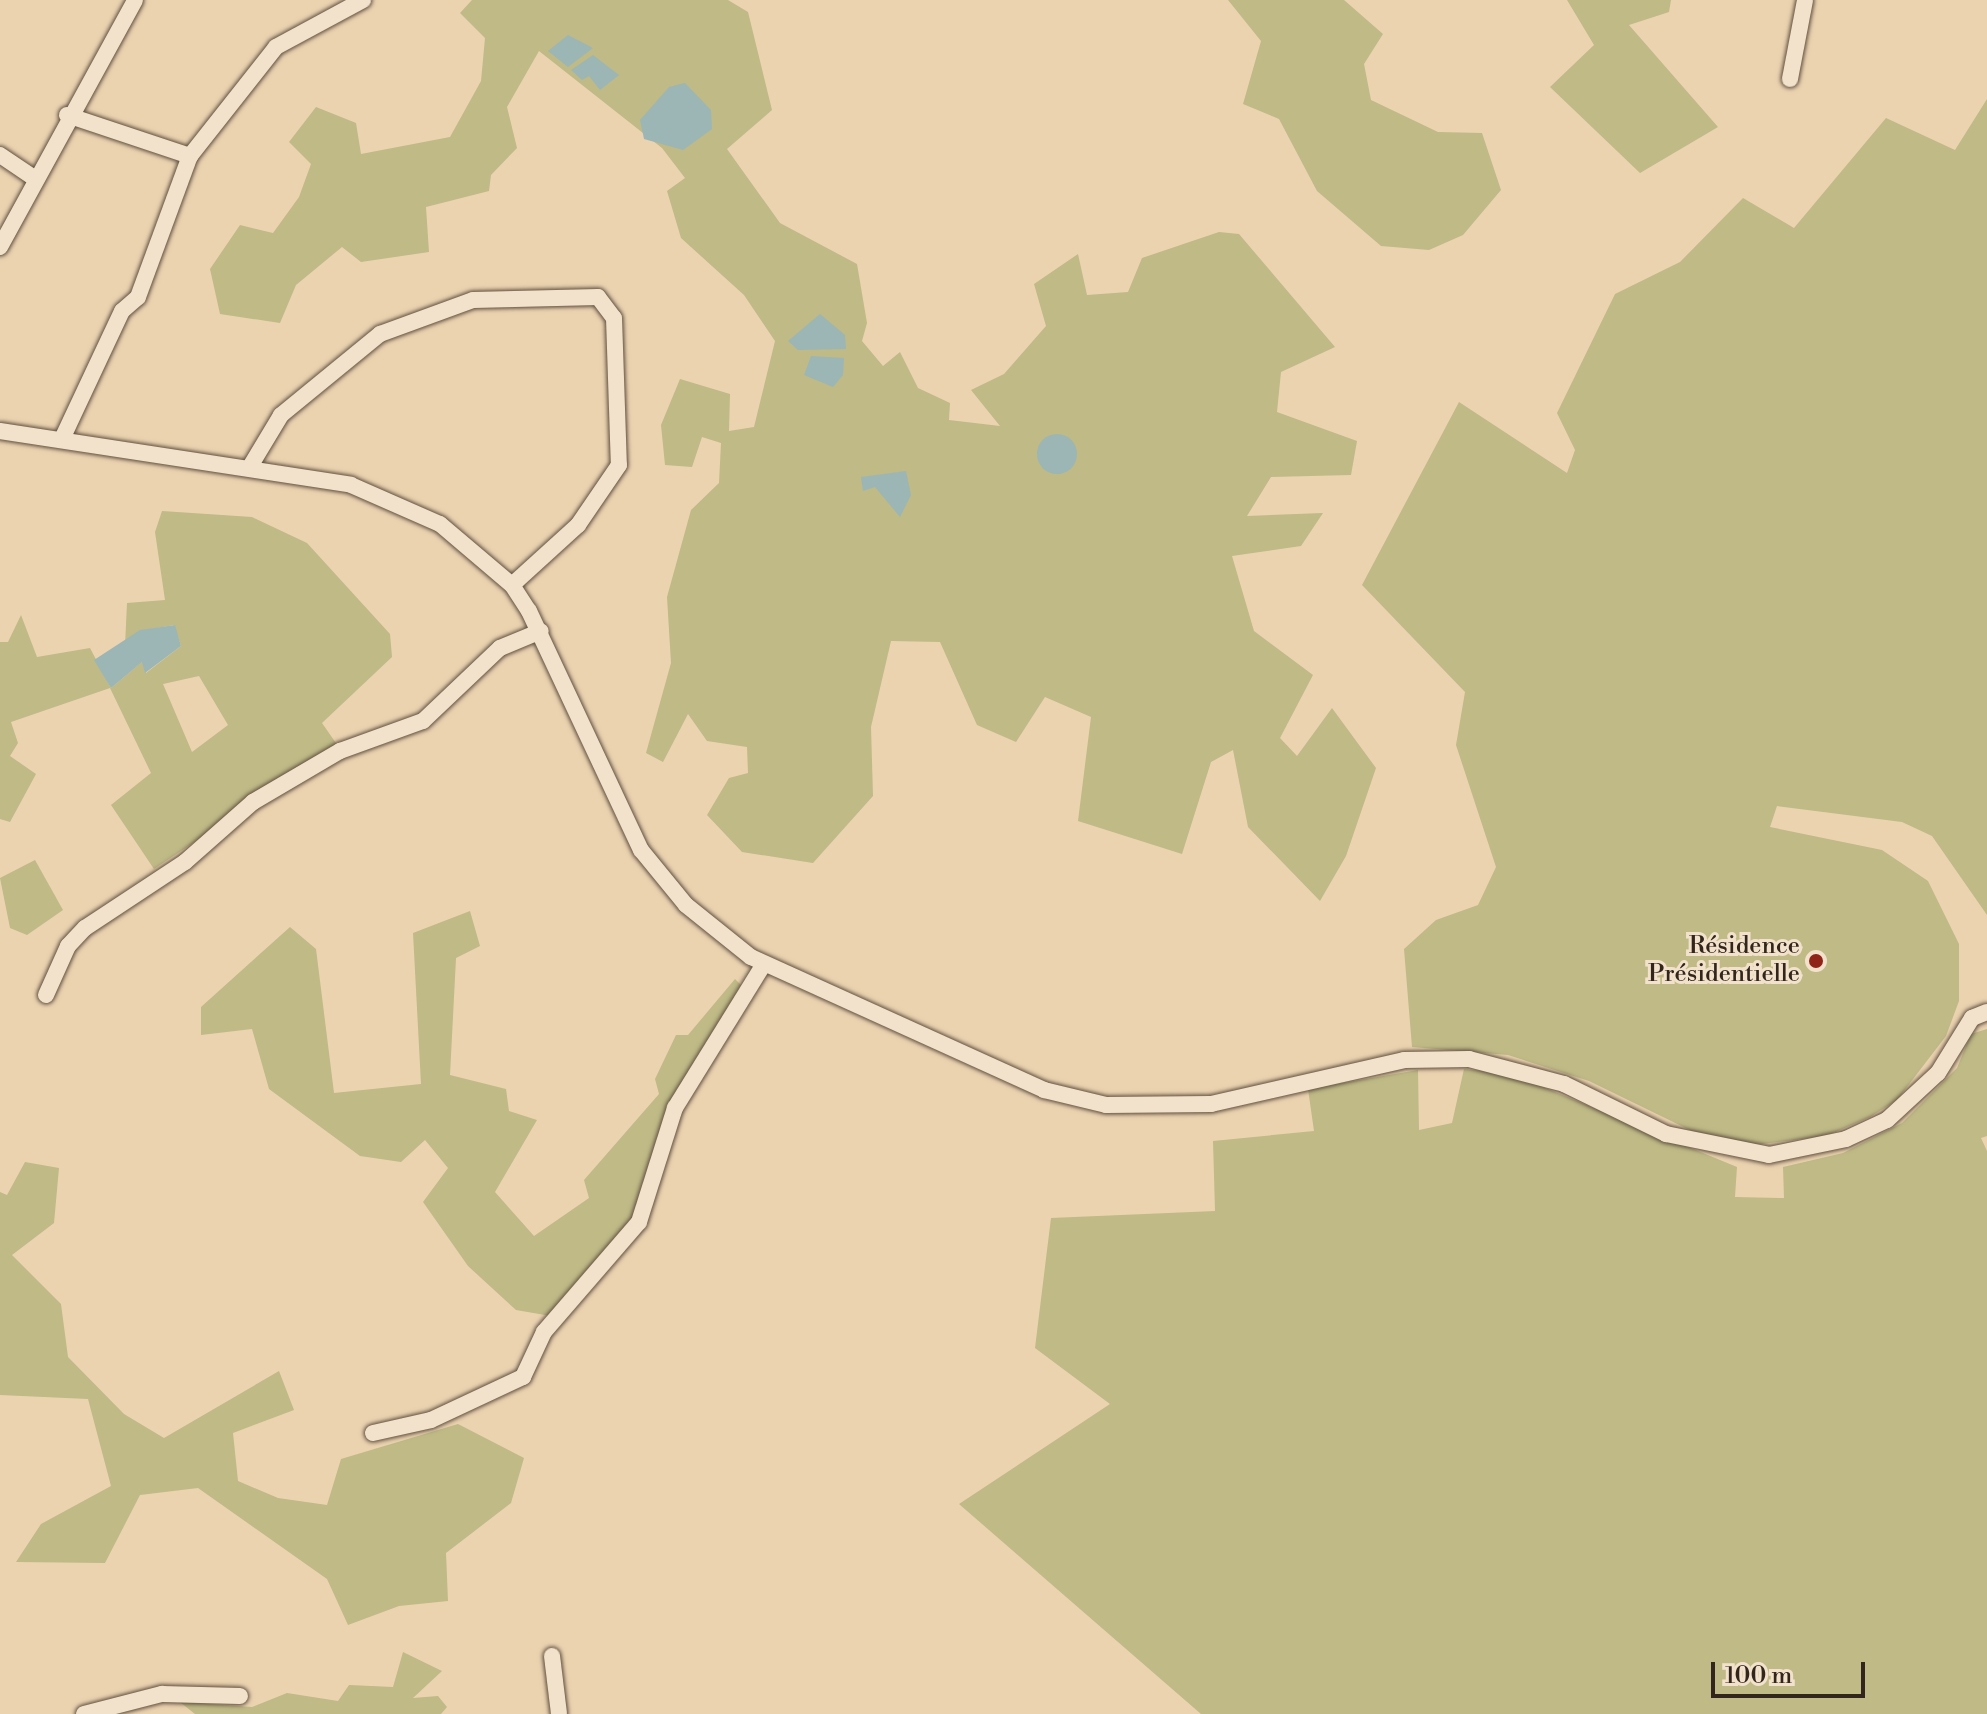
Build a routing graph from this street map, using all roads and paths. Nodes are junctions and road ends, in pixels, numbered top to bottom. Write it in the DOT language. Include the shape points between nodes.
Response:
graph roads {
  1 [pos="135,0"];
  2 [pos="363,0"];
  3 [pos="1805,0"];
  4 [pos="1790,79"];
  5 [pos="67,115"];
  6 [pos="0,155"];
  7 [pos="190,156"];
  8 [pos="34,178"];
  9 [pos="0,247"];
  10 [pos="0,431"];
  11 [pos="62,439"];
  12 [pos="251,465"];
  13 [pos="512,585"];
  14 [pos="541,631"];
  15 [pos="764,964"];
  16 [pos="46,995"];
  17 [pos="1987,1012"];
  18 [pos="373,1433"];
  19 [pos="552,1656"];
  20 [pos="240,1696"];
  21 [pos="84,1714"];
  22 [pos="559,1714"];
  1 -- 5 [label="street"];
  2 -- 7 [label="street" via="276,47"];
  3 -- 4 [label="street"];
  5 -- 7 [label="street"];
  5 -- 8 [label="street"];
  6 -- 8 [label="street"];
  7 -- 11 [label="street" via="138,297 122,311"];
  8 -- 9 [label="street"];
  10 -- 11 [label="street"];
  11 -- 12 [label="street"];
  12 -- 13 [label="street" via="351,485 416,509"];
  12 -- 13 [label="street" via="281,415 380,334 473,300 598,297 614,318 619,465 578,525"];
  13 -- 14 [label="street"];
  14 -- 15 [label="street" via="641,850 726,943"];
  14 -- 16 [label="street" via="500,648 423,721 340,751 253,802 185,862 85,928 68,946"];
  15 -- 17 [label="street" via="1075,1099 1211,1104 1404,1060 1469,1059 1553,1080 1679,1138 1769,1155 1846,1139 1887,1120 1938,1073 1972,1018"];
  15 -- 18 [label="street" via="675,1108 639,1222 544,1332 523,1377 431,1420"];
  19 -- 22 [label="street"];
  20 -- 21 [label="street" via="162,1694"];
}
